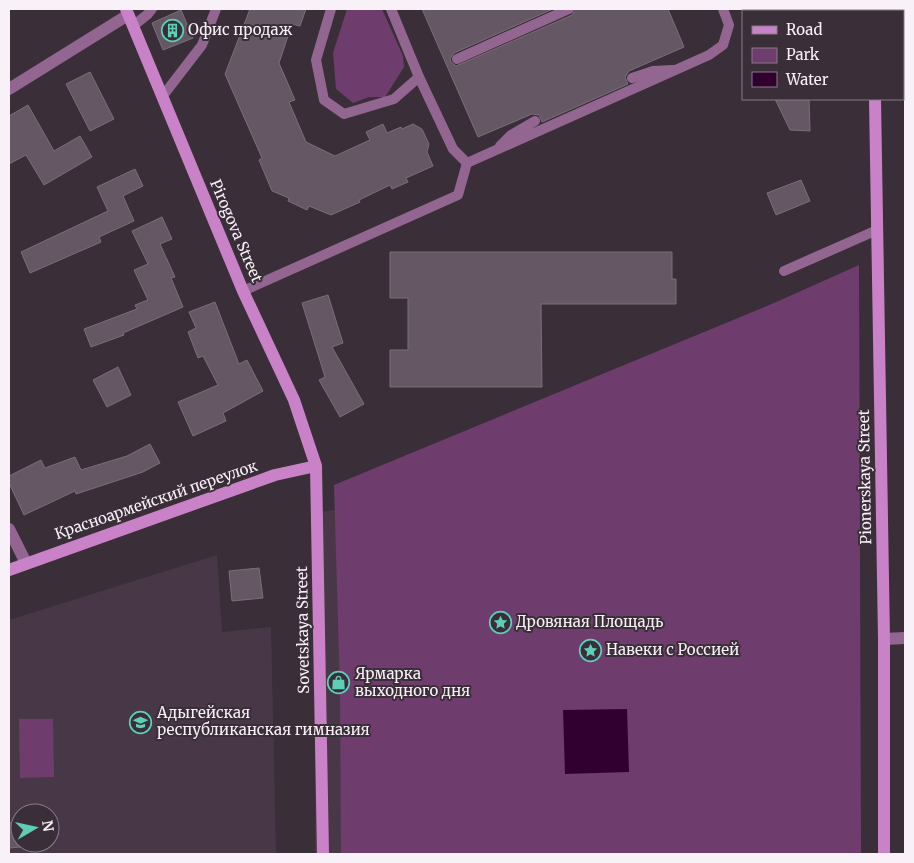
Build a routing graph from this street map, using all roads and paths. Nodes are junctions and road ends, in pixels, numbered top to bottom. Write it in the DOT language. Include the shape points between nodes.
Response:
graph roads {
  1 [pos="152,9"];
  2 [pos="216,9"];
  3 [pos="331,9"];
  4 [pos="391,9"];
  5 [pos="569,9"];
  6 [pos="723,9"];
  7 [pos="129,16"];
  8 [pos="457,59"];
  9 [pos="679,69"];
  10 [pos="419,77"];
  11 [pos="632,78"];
  12 [pos="9,89"];
  13 [pos="162,97"];
  14 [pos="875,100"];
  15 [pos="535,121"];
  16 [pos="496,150"];
  17 [pos="468,163"];
  18 [pos="877,230"];
  19 [pos="784,271"];
  20 [pos="243,290"];
  21 [pos="316,466"];
  22 [pos="9,529"];
  23 [pos="26,563"];
  24 [pos="9,570"];
  25 [pos="905,638"];
  26 [pos="884,639"];
  27 [pos="323,854"];
  28 [pos="884,854"];
  1 -- 7 [label="lane" via="148,14"];
  2 -- 13 [label="lane" via="202,45"];
  3 -- 10 [label="lane" via="316,60 324,100 344,114 394,100"];
  4 -- 10 [label="lane"];
  5 -- 8 [label="lane"];
  6 -- 9 [label="lane" via="730,25 723,45"];
  7 -- 12 [label="street"];
  7 -- 13 [label="street, Pirogova Street"];
  9 -- 11 [label="lane" via="653,71"];
  9 -- 16 [label="lane"];
  10 -- 17 [label="lane" via="453,149"];
  13 -- 20 [label="street, Pirogova Street"];
  14 -- 18 [label="street, Pionerskaya Street"];
  15 -- 16 [label="lane" via="511,135"];
  16 -- 17 [label="lane"];
  17 -- 20 [label="lane" via="458,195"];
  18 -- 19 [label="lane"];
  18 -- 26 [label="street, Pionerskaya Street"];
  20 -- 21 [label="street, Pirogova Street" via="294,400"];
  21 -- 23 [label="street, Красноармейский переулок" via="275,475"];
  21 -- 27 [label="street, Sovetskaya Street"];
  22 -- 23 [label="street"];
  23 -- 24 [label="street, Красноармейский переулок"];
  25 -- 26 [label="street"];
  26 -- 28 [label="street, Pionerskaya Street"];
}
